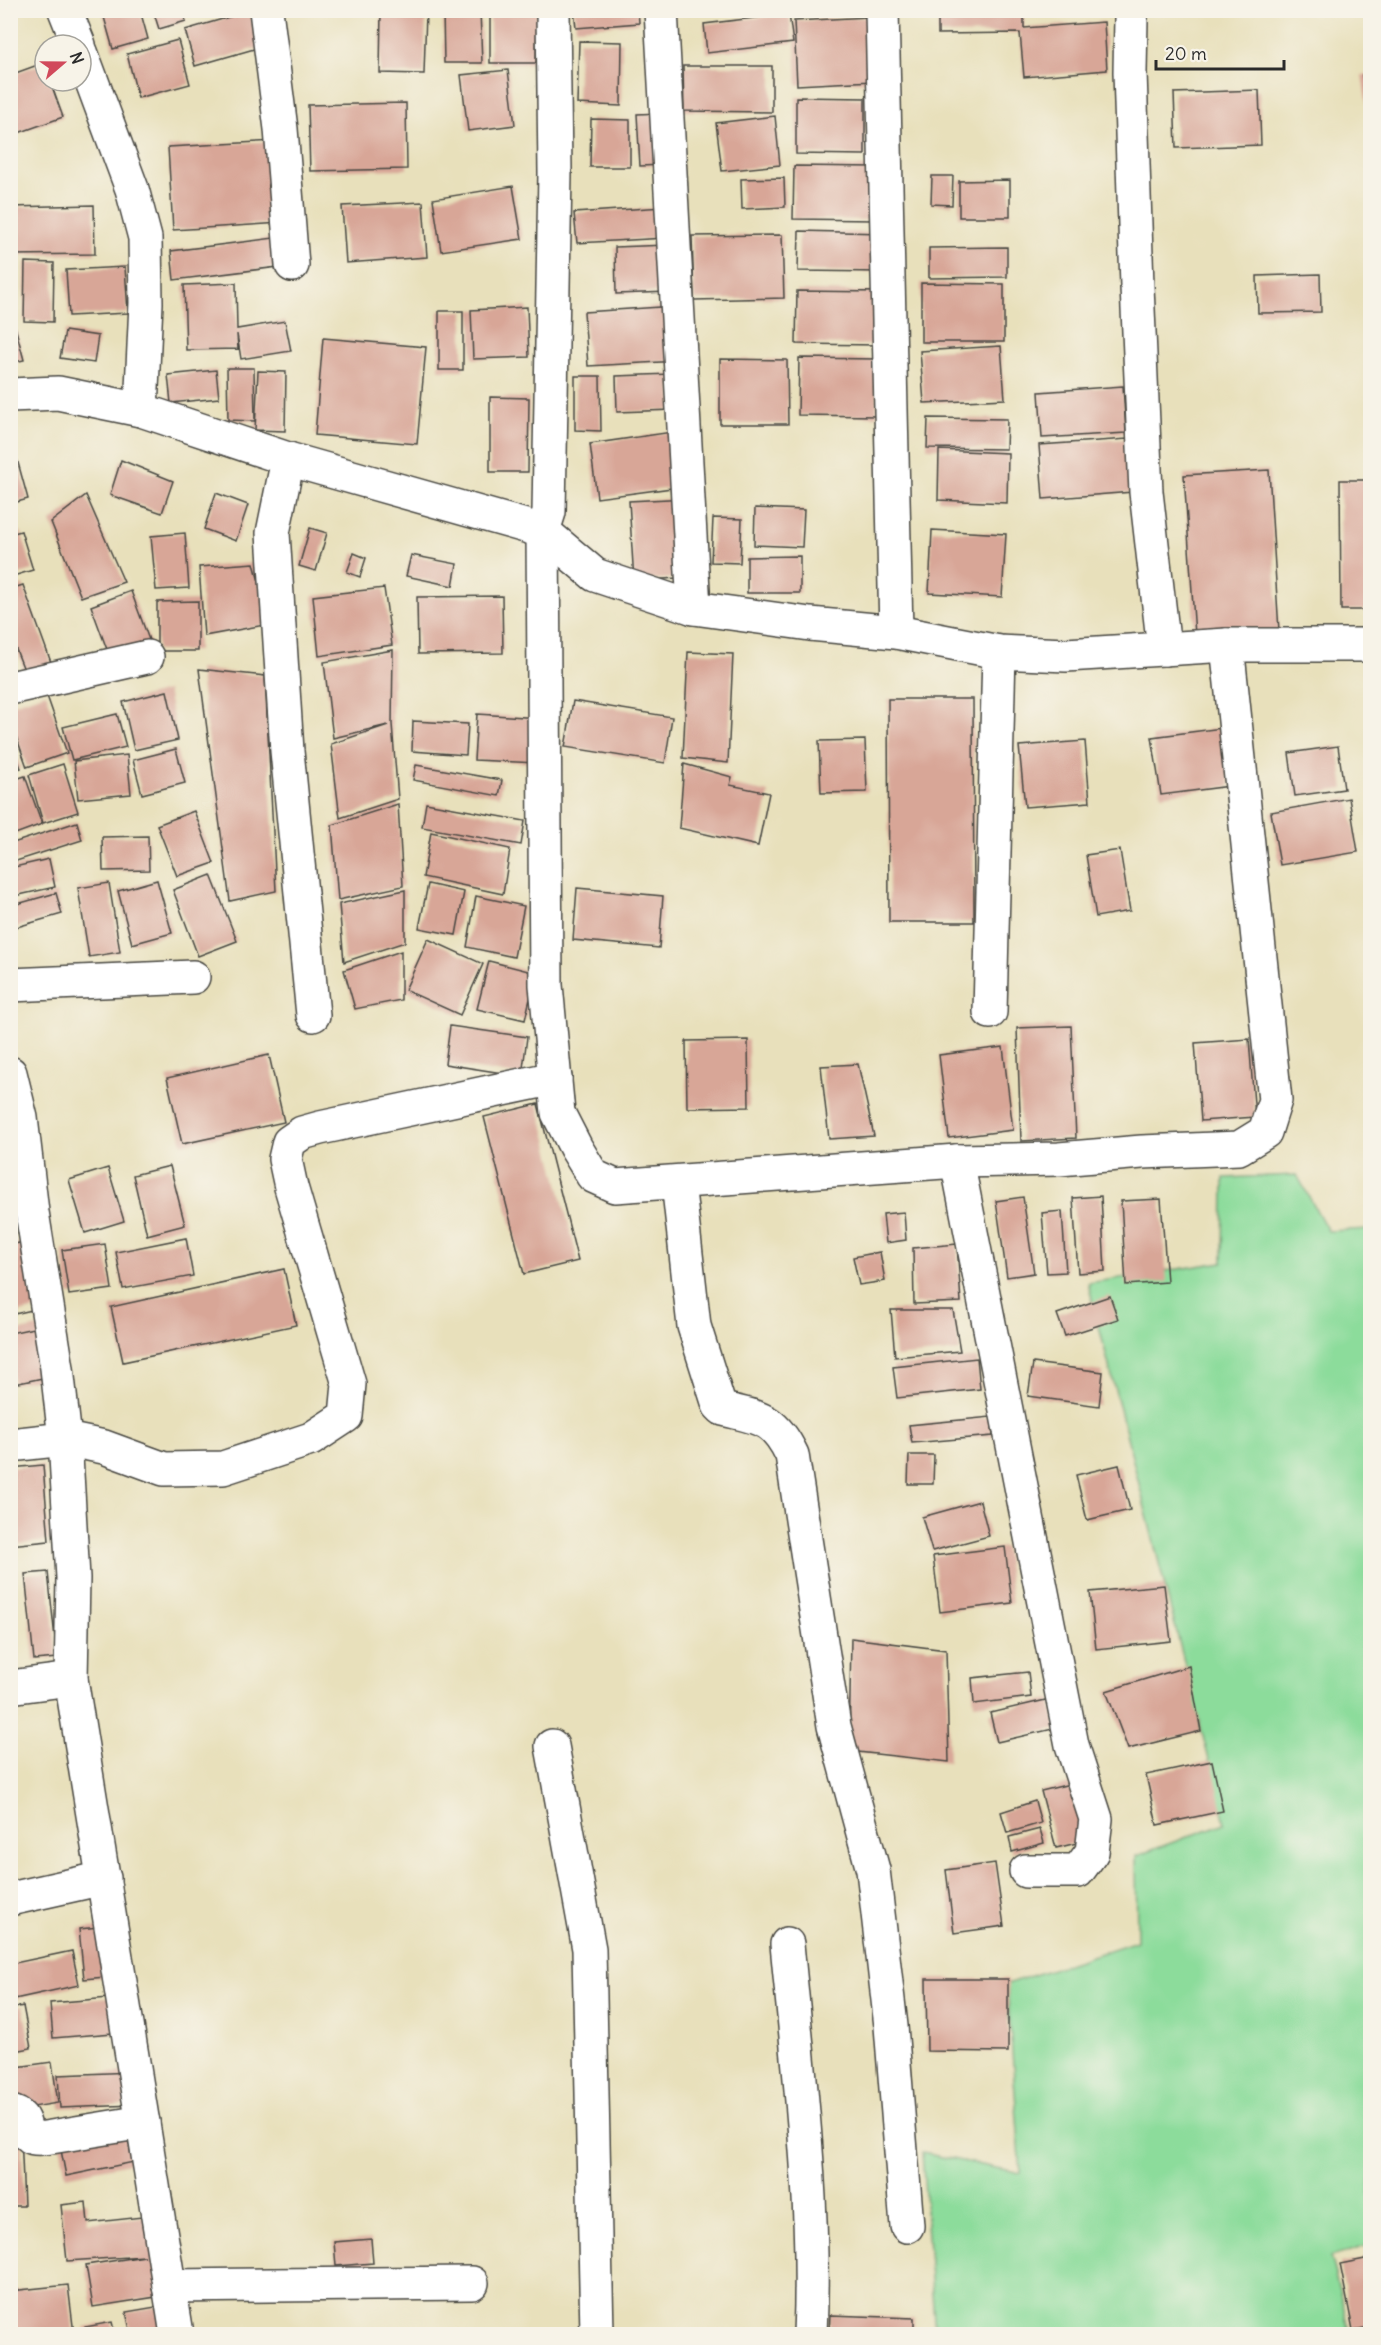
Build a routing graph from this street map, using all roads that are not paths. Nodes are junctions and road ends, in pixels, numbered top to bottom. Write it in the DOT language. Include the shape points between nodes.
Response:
graph roads {
  1 [pos="65,10"];
  2 [pos="266,10"];
  3 [pos="553,10"];
  4 [pos="661,10"];
  5 [pos="882,10"];
  6 [pos="1131,18"];
  7 [pos="74,33"];
  8 [pos="93,84"];
  9 [pos="292,265"];
  10 [pos="10,395"];
  11 [pos="141,410"];
  12 [pos="288,459"];
  13 [pos="543,531"];
  14 [pos="694,608"];
  15 [pos="896,632"];
  16 [pos="1227,645"];
  17 [pos="1371,645"];
  18 [pos="1164,649"];
  19 [pos="999,652"];
  20 [pos="147,657"];
  21 [pos="10,688"];
  22 [pos="193,977"];
  23 [pos="10,985"];
  24 [pos="990,1012"];
  25 [pos="313,1015"];
  26 [pos="10,1073"];
  27 [pos="555,1078"];
  28 [pos="957,1161"];
  29 [pos="678,1182"];
  30 [pos="21,1214"];
  31 [pos="65,1439"];
  32 [pos="10,1445"];
  33 [pos="71,1679"];
  34 [pos="10,1687"];
  35 [pos="552,1746"];
  36 [pos="1026,1871"];
  37 [pos="104,1878"];
  38 [pos="10,1899"];
  39 [pos="787,1944"];
  40 [pos="10,2112"];
  41 [pos="143,2122"];
  42 [pos="907,2226"];
  43 [pos="472,2283"];
  44 [pos="169,2286"];
  45 [pos="177,2334"];
  46 [pos="597,2334"];
  47 [pos="810,2334"];
  1 -- 7 [label="street"];
  2 -- 9 [label="street"];
  3 -- 13 [label="street" via="555,173 550,489"];
  4 -- 14 [label="street"];
  5 -- 15 [label="street"];
  6 -- 18 [label="street" via="1146,492"];
  8 -- 11 [label="street" via="132,189 145,238"];
  10 -- 11 [label="street" via="58,393"];
  11 -- 12 [label="street"];
  12 -- 13 [label="street"];
  12 -- 25 [label="street" via="273,533 287,751"];
  13 -- 14 [label="street" via="595,575"];
  13 -- 27 [label="street" via="546,985"];
  14 -- 15 [label="street"];
  15 -- 19 [label="street"];
  16 -- 17 [label="street"];
  16 -- 18 [label="street"];
  16 -- 28 [label="street" via="1275,1100 1264,1132 1239,1148"];
  18 -- 19 [label="street" via="1066,655"];
  19 -- 24 [label="street"];
  20 -- 21 [label="street"];
  22 -- 23 [label="street"];
  26 -- 30 [label="street" via="21,1118"];
  27 -- 29 [label="street" via="558,1113 593,1176 615,1186"];
  27 -- 31 [label="street" via="320,1128 289,1142 285,1159 291,1187 349,1384 346,1416 311,1439 223,1468 164,1468 104,1447"];
  28 -- 29 [label="street"];
  28 -- 36 [label="street" via="1072,1744 1095,1819 1092,1851 1078,1871"];
  29 -- 42 [label="street" via="694,1326 719,1405 758,1417 775,1428 792,1455 834,1726 873,1870 891,2026"];
  30 -- 31 [label="street" via="57,1368"];
  31 -- 32 [label="street"];
  31 -- 33 [label="street" via="73,1578"];
  33 -- 34 [label="street"];
  33 -- 37 [label="street"];
  35 -- 46 [label="street" via="589,1949"];
  37 -- 38 [label="street"];
  37 -- 41 [label="street"];
  39 -- 47 [label="street" via="802,2100 812,2271"];
  40 -- 41 [label="street" via="22,2118 29,2136 45,2139"];
  41 -- 44 [label="street"];
  43 -- 44 [label="street"];
  44 -- 45 [label="street"];
}
